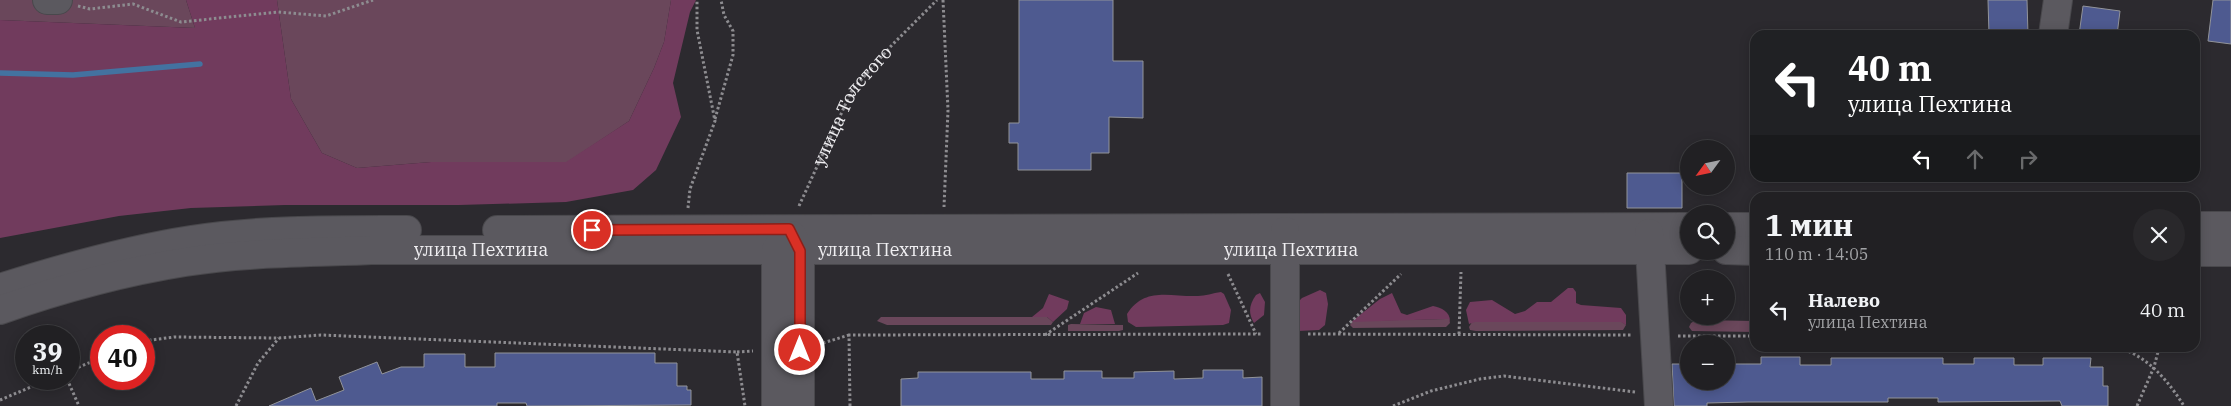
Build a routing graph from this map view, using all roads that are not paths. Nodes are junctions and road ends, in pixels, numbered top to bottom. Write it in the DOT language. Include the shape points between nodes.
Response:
graph roads {
  1 [pos="2058,0"];
  2 [pos="2054,30"];
  3 [pos="2200,226"];
  4 [pos="2231,226"];
  5 [pos="1735,227"];
  6 [pos="1750,227"];
  7 [pos="1680,230"];
  8 [pos="1285,238"];
  9 [pos="1649,239"];
  10 [pos="788,243"];
  11 [pos="1680,248"];
  12 [pos="1735,250"];
  13 [pos="1750,250"];
  14 [pos="2200,252"];
  15 [pos="2231,252"];
  16 [pos="0,288"];
  17 [pos="0,310"];
  18 [pos="1659,401"];
  19 [pos="776,406"];
  20 [pos="800,406"];
  21 [pos="1285,406"];
  1 -- 2 [label="street"];
  3 -- 4 [label="street"];
  5 -- 6 [label="street"];
  7 -- 9 [label="street, улица Пехтина"];
  8 -- 9 [label="street, улица Пехтина"];
  8 -- 10 [label="street, улица Пехтина"];
  8 -- 10 [label="street, улица Пехтина" via="942,229"];
  8 -- 21 [label="street"];
  9 -- 11 [label="street, улица Пехтина"];
  9 -- 18 [label="street"];
  10 -- 16 [label="street, улица Пехтина" via="686,230 379,230 243,234 191,240 86,261"];
  10 -- 17 [label="street, улица Пехтина" via="371,250 238,256 185,262 123,275 36,297"];
  10 -- 19 [label="street"];
  10 -- 20 [label="street"];
  12 -- 13 [label="street"];
  14 -- 15 [label="street"];
}
